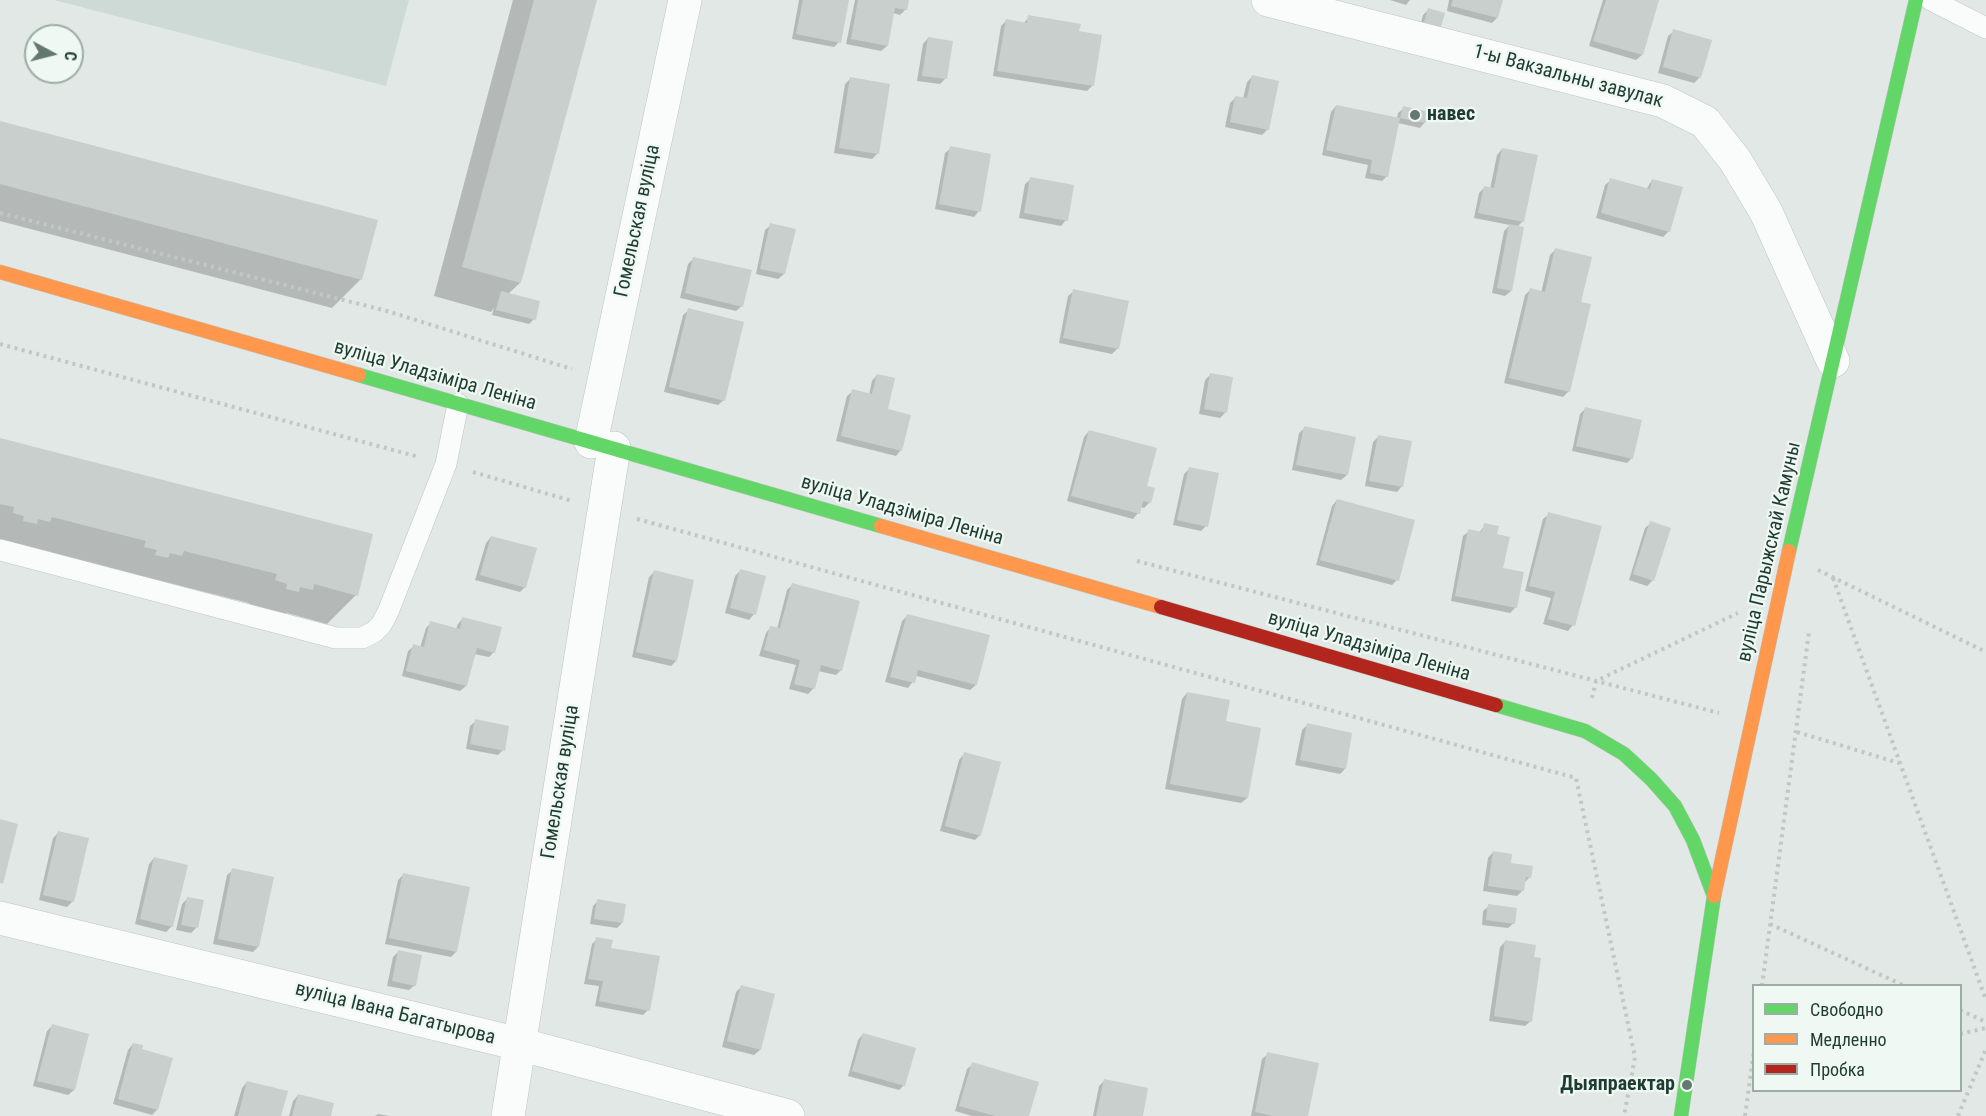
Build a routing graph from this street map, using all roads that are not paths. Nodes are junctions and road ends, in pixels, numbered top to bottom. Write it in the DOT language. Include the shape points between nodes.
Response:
graph roads {
  1 [pos="685,0"];
  2 [pos="1268,0"];
  3 [pos="1916,0"];
  4 [pos="1931,0"];
  5 [pos="1986,28"];
  6 [pos="0,272"];
  7 [pos="1833,361"];
  8 [pos="458,404"];
  9 [pos="603,445"];
  10 [pos="0,550"];
  11 [pos="1714,896"];
  12 [pos="0,918"];
  13 [pos="519,1044"];
  14 [pos="508,1116"];
  15 [pos="788,1116"];
  16 [pos="1681,1116"];
  1 -- 9 [label="street, Гомельская вуліца" via="604,379"];
  2 -- 7 [label="street, 1-ы Вакзальны завулак" via="1664,100 1706,122 1735,159 1766,212"];
  3 -- 7 [label="main road, вуліца Парыжскай Камуны"];
  4 -- 5 [label="lane"];
  6 -- 8 [label="main road, вуліца Уладзіміра Леніна"];
  7 -- 11 [label="main road, вуліца Парыжскай Камуны"];
  8 -- 9 [label="main road, вуліца Уладзіміра Леніна"];
  8 -- 10 [label="lane" via="446,464 388,612 381,625 362,638 336,638"];
  9 -- 11 [label="main road, вуліца Уладзіміра Леніна" via="1585,730 1624,754 1675,806"];
  9 -- 13 [label="street, Гомельская вуліца" via="604,510"];
  11 -- 16 [label="main road, вуліца Парыжскай Камуны"];
  12 -- 13 [label="street, вуліца Івана Багатырова"];
  13 -- 14 [label="street, Гомельская вуліца"];
  13 -- 15 [label="street, вуліца Івана Багатырова"];
}
